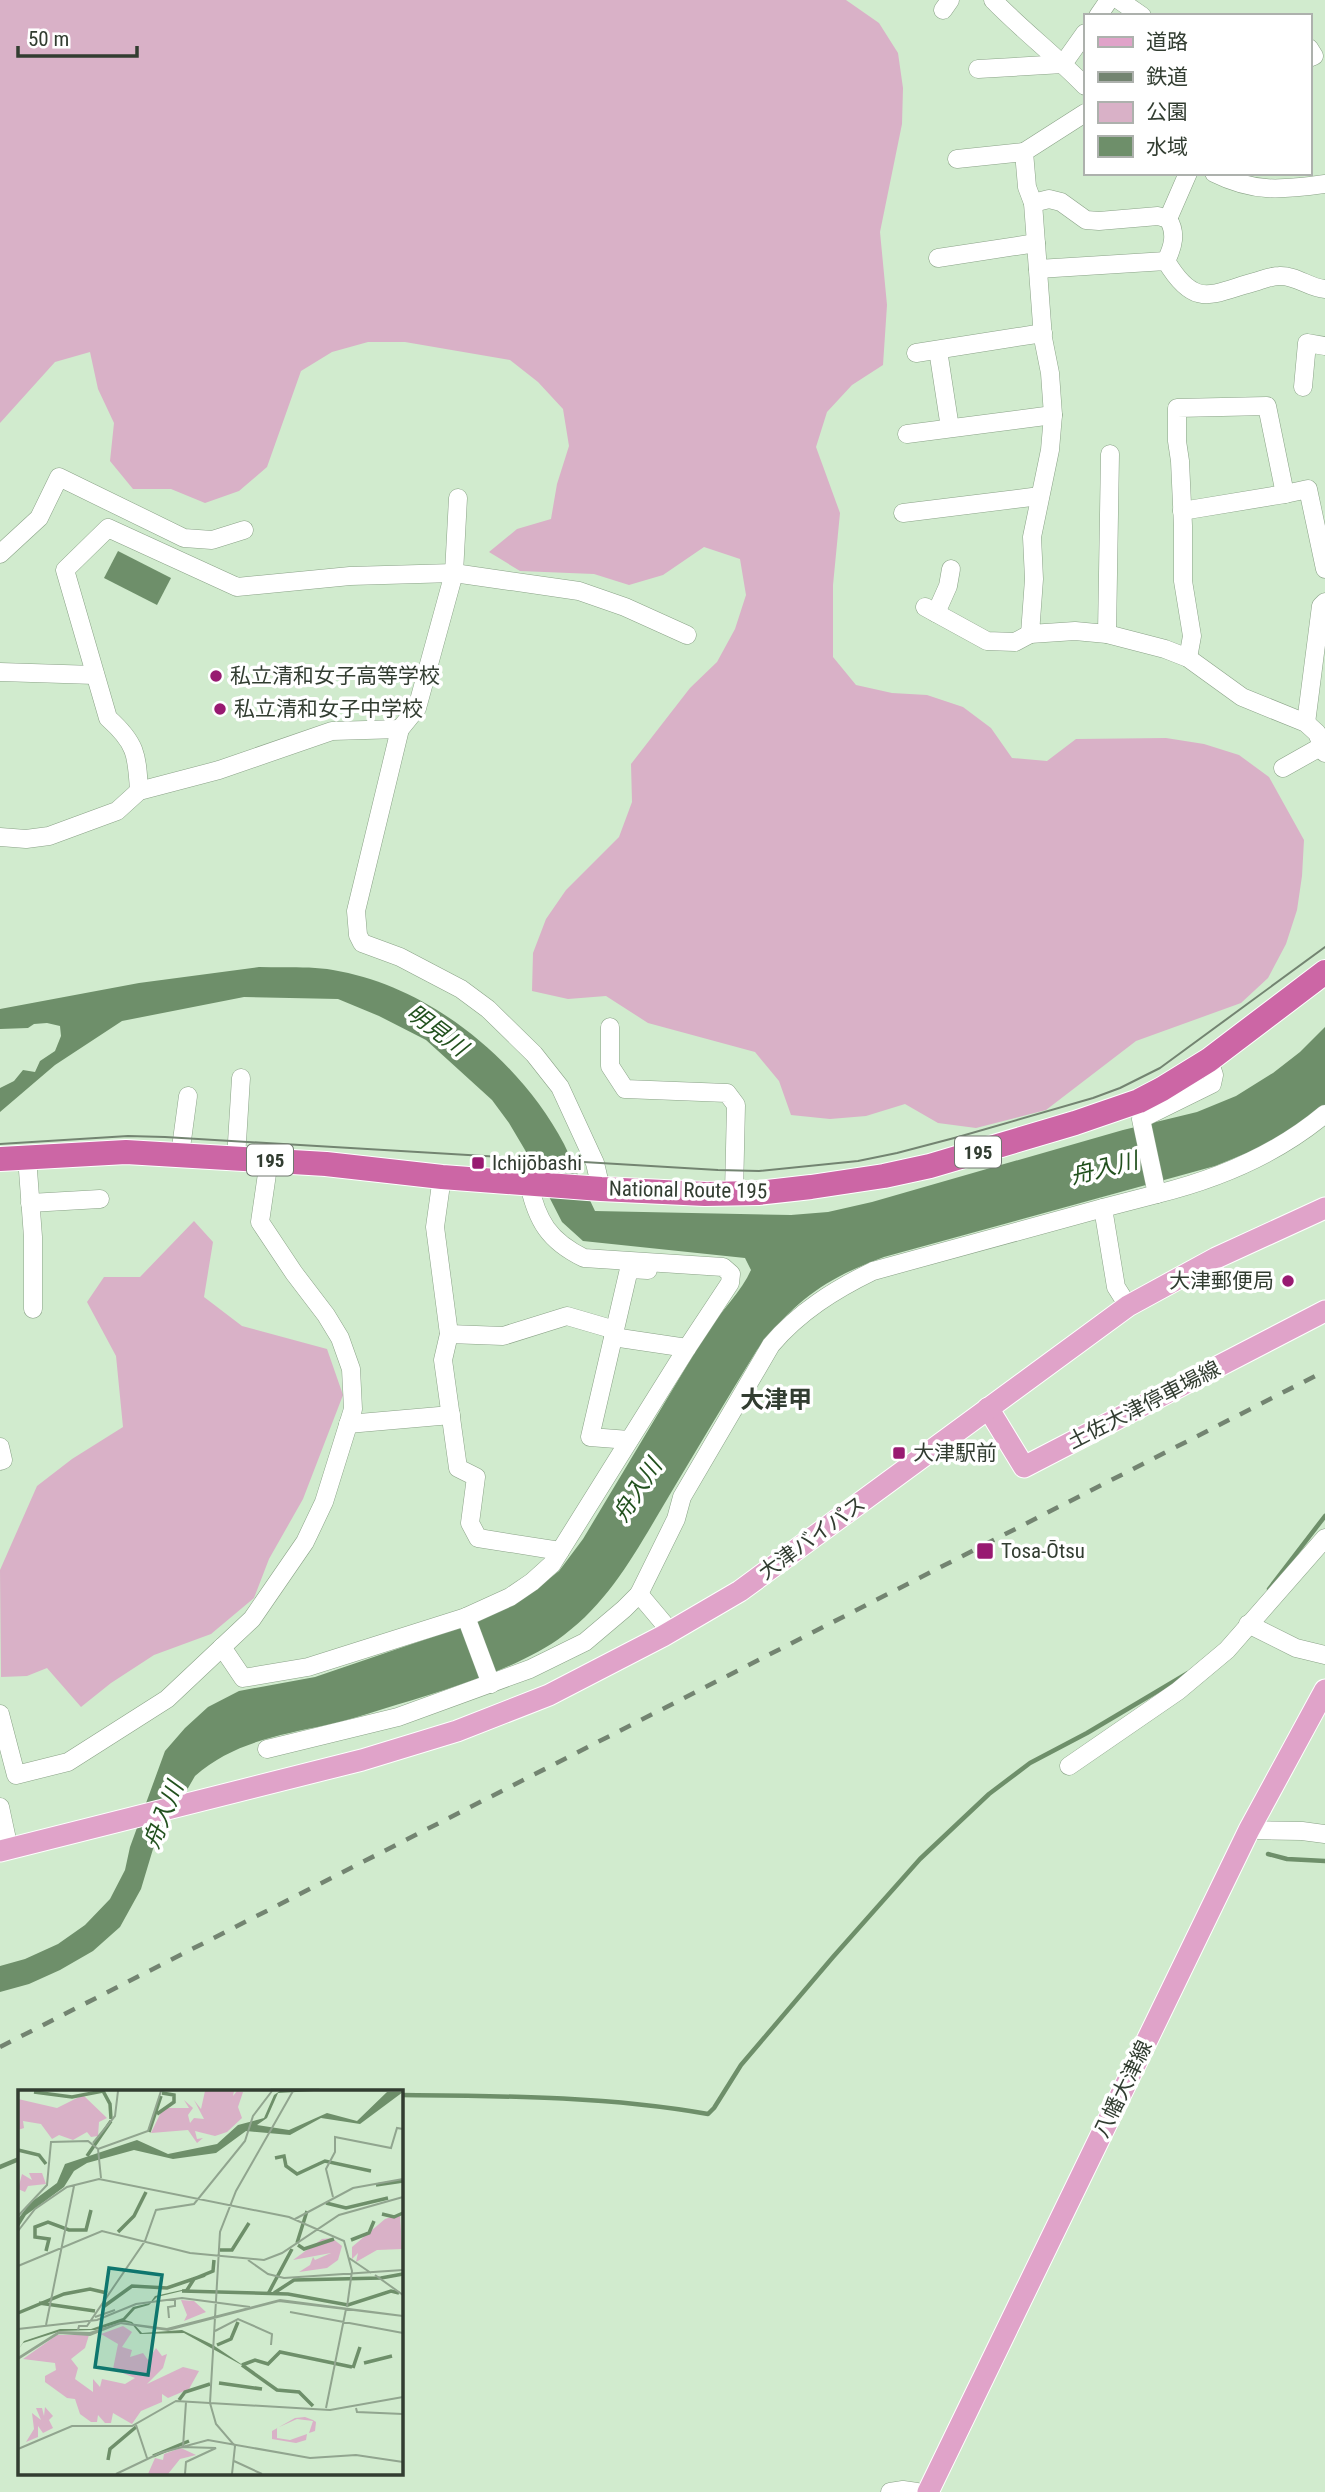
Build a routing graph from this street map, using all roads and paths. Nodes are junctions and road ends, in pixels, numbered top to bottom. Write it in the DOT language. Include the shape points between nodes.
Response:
graph roads {
  1 [pos="993,0"];
  2 [pos="1119,0"];
  3 [pos="1139,14"];
  4 [pos="1084,34"];
  5 [pos="1063,64"];
  6 [pos="978,69"];
  7 [pos="1084,85"];
  8 [pos="1084,114"];
  9 [pos="1024,152"];
  10 [pos="957,159"];
  11 [pos="1187,175"];
  12 [pos="1219,175"];
  13 [pos="1325,184"];
  14 [pos="1033,203"];
  15 [pos="1168,219"];
  16 [pos="1036,243"];
  17 [pos="938,258"];
  18 [pos="1166,261"];
  19 [pos="1038,269"];
  20 [pos="1325,289"];
  21 [pos="1042,333"];
  22 [pos="1325,346"];
  23 [pos="938,350"];
  24 [pos="916,353"];
  25 [pos="1303,387"];
  26 [pos="1053,415"];
  27 [pos="950,428"];
  28 [pos="906,434"];
  29 [pos="1110,454"];
  30 [pos="1285,494"];
  31 [pos="1040,496"];
  32 [pos="458,498"];
  33 [pos="1182,511"];
  34 [pos="903,513"];
  35 [pos="244,530"];
  36 [pos="0,554"];
  37 [pos="951,569"];
  38 [pos="1325,569"];
  39 [pos="454,573"];
  40 [pos="1325,602"];
  41 [pos="1031,634"];
  42 [pos="1107,634"];
  43 [pos="687,635"];
  44 [pos="1188,658"];
  45 [pos="0,672"];
  46 [pos="95,675"];
  47 [pos="1306,723"];
  48 [pos="400,729"];
  49 [pos="1323,749"];
  50 [pos="1283,768"];
  51 [pos="139,790"];
  52 [pos="0,837"];
  53 [pos="1325,972"];
  54 [pos="610,1027"];
  55 [pos="1209,1060"];
  56 [pos="241,1078"];
  57 [pos="188,1096"];
  58 [pos="1325,1114"];
  59 [pos="180,1155"];
  60 [pos="27,1157"];
  61 [pos="0,1158"];
  62 [pos="236,1158"];
  63 [pos="269,1160"];
  64 [pos="442,1177"];
  65 [pos="534,1185"];
  66 [pos="594,1189"];
  67 [pos="1157,1191"];
  68 [pos="734,1193"];
  69 [pos="100,1199"];
  70 [pos="30,1203"];
  71 [pos="1103,1208"];
  72 [pos="1325,1208"];
  73 [pos="731,1274"];
  74 [pos="1128,1306"];
  75 [pos="33,1310"];
  76 [pos="1325,1311"];
  77 [pos="614,1334"];
  78 [pos="449,1335"];
  79 [pos="687,1348"];
  80 [pos="988,1408"];
  81 [pos="451,1415"];
  82 [pos="348,1424"];
  83 [pos="629,1440"];
  84 [pos="0,1447"];
  85 [pos="0,1461"];
  86 [pos="1325,1538"];
  87 [pos="560,1551"];
  88 [pos="639,1594"];
  89 [pos="467,1620"];
  90 [pos="1248,1623"];
  91 [pos="671,1632"];
  92 [pos="222,1647"];
  93 [pos="1325,1655"];
  94 [pos="489,1679"];
  95 [pos="1325,1690"];
  96 [pos="0,1714"];
  97 [pos="267,1749"];
  98 [pos="1069,1766"];
  99 [pos="0,1807"];
  100 [pos="1249,1830"];
  101 [pos="1325,1834"];
  102 [pos="4,1850"];
  103 [pos="890,2492"];
  104 [pos="917,2492"];
  105 [pos="928,2492"];
  1 -- 5 [label="street"];
  2 -- 3 [label="street"];
  4 -- 5 [label="street"];
  5 -- 6 [label="street"];
  5 -- 7 [label="street"];
  8 -- 9 [label="street"];
  9 -- 10 [label="street"];
  9 -- 14 [label="street"];
  11 -- 15 [label="street"];
  12 -- 13 [label="street" via="1247,187"];
  14 -- 15 [label="street" via="1061,202 1086,220"];
  14 -- 16 [label="street"];
  15 -- 18 [label="street" via="1174,234"];
  16 -- 17 [label="street"];
  16 -- 19 [label="street"];
  18 -- 19 [label="street"];
  18 -- 20 [label="street" via="1181,282 1194,292 1211,296 1278,276"];
  19 -- 21 [label="street"];
  21 -- 23 [label="street"];
  21 -- 26 [label="street"];
  22 -- 25 [label="street" via="1307,344"];
  23 -- 24 [label="street"];
  23 -- 27 [label="street"];
  26 -- 27 [label="street"];
  26 -- 31 [label="street"];
  27 -- 28 [label="street"];
  29 -- 42 [label="street"];
  30 -- 33 [label="street"];
  30 -- 33 [label="street" via="1267,407 1177,408"];
  30 -- 38 [label="street" via="1308,489"];
  31 -- 34 [label="street"];
  31 -- 41 [label="street" via="1032,537"];
  32 -- 39 [label="street"];
  33 -- 44 [label="street" via="1183,581 1192,636"];
  35 -- 36 [label="street" via="212,540 184,538 59,477 38,518"];
  37 -- 41 [label="street" via="948,586 930,610 987,641 1015,642"];
  39 -- 43 [label="street" via="579,591"];
  39 -- 46 [label="street" via="350,576 237,587 108,528 65,570"];
  39 -- 48 [label="street" via="417,708"];
  40 -- 47 [label="street"];
  41 -- 42 [label="street"];
  42 -- 44 [label="street"];
  44 -- 47 [label="street" via="1242,697"];
  45 -- 46 [label="street"];
  46 -- 51 [label="street" via="108,718 126,734 137,760"];
  47 -- 49 [label="street" via="1317,733"];
  48 -- 51 [label="street" via="332,731 219,770"];
  48 -- 66 [label="street" via="356,911 358,935 362,943 461,989 534,1055 560,1087 595,1163"];
  49 -- 50 [label="street"];
  51 -- 52 [label="street" via="117,811 49,836"];
  53 -- 55 [label="highway, National Route 195 / 195"];
  54 -- 68 [label="street" via="610,1066 625,1089 727,1093 736,1105"];
  55 -- 67 [label="street" via="1212,1084 1141,1119"];
  55 -- 68 [label="highway, National Route 195 / 195" via="1139,1101 930,1166 811,1188"];
  56 -- 62 [label="street"];
  57 -- 59 [label="street"];
  58 -- 67 [label="street" via="1263,1157 1185,1187"];
  59 -- 60 [label="highway, National Route 195 / 195" via="126,1152"];
  59 -- 62 [label="highway, National Route 195 / 195"];
  60 -- 61 [label="highway, National Route 195 / 195"];
  60 -- 70 [label="street"];
  62 -- 63 [label="highway, National Route 195 / 195"];
  63 -- 64 [label="highway, National Route 195 / 195"];
  63 -- 82 [label="street" via="260,1222 340,1338 351,1369 353,1409"];
  64 -- 65 [label="highway, National Route 195 / 195"];
  64 -- 78 [label="street" via="435,1227"];
  65 -- 66 [label="highway, National Route 195 / 195"];
  65 -- 73 [label="street" via="536,1213 554,1239 584,1258 723,1267"];
  66 -- 68 [label="highway, National Route 195 / 195"];
  67 -- 71 [label="street"];
  69 -- 70 [label="street"];
  70 -- 75 [label="street"];
  71 -- 74 [label="street" via="1116,1287"];
  71 -- 88 [label="street" via="873,1271 837,1288 784,1330 682,1497"];
  72 -- 74 [label="main road, 大津バイパス" via="1216,1258"];
  73 -- 77 [label="street" via="628,1269"];
  73 -- 79 [label="street" via="730,1283"];
  74 -- 80 [label="main road, 大津バイパス"];
  76 -- 80 [label="main road, 土佐大津停車場線" via="1024,1467"];
  77 -- 78 [label="street" via="567,1316 503,1336"];
  77 -- 79 [label="street"];
  77 -- 83 [label="street" via="590,1437"];
  78 -- 81 [label="street" via="443,1360"];
  79 -- 83 [label="street"];
  80 -- 91 [label="main road, 大津バイパス" via="740,1591"];
  81 -- 82 [label="street"];
  81 -- 87 [label="street" via="458,1468 476,1478 470,1523 478,1538"];
  82 -- 92 [label="street" via="324,1502 305,1542 252,1619"];
  83 -- 87 [label="street"];
  84 -- 85 [label="street"];
  86 -- 90 [label="street"];
  87 -- 89 [label="street" via="532,1582"];
  88 -- 91 [label="street"];
  88 -- 94 [label="street" via="585,1642 556,1657"];
  89 -- 92 [label="street" via="309,1667 243,1678"];
  89 -- 94 [label="street"];
  90 -- 93 [label="street" via="1296,1648"];
  90 -- 98 [label="street" via="1227,1650 1178,1691"];
  91 -- 102 [label="main road, 大津バイパス" via="549,1695 457,1731 259,1787"];
  92 -- 96 [label="street" via="167,1699 68,1762 16,1775"];
  94 -- 97 [label="street" via="398,1717"];
  95 -- 100 [label="main road, 八幡大津線"];
  99 -- 102 [label="street"];
  100 -- 101 [label="street"];
  100 -- 105 [label="main road, 八幡大津線"];
  103 -- 104 [label="street"];
}
